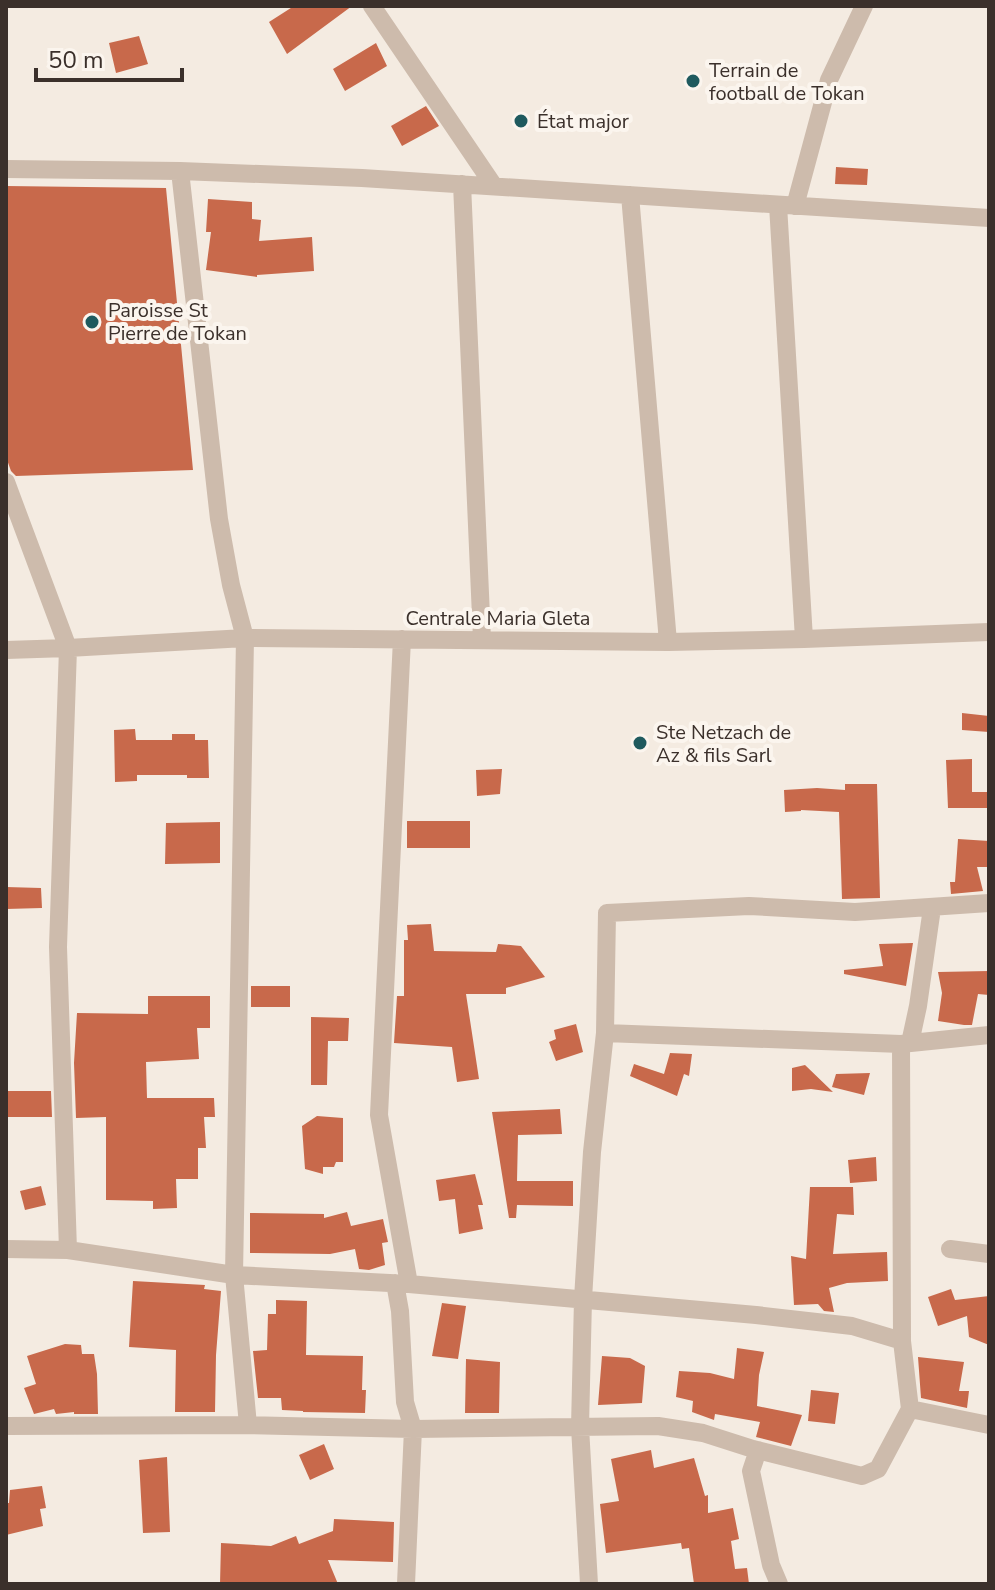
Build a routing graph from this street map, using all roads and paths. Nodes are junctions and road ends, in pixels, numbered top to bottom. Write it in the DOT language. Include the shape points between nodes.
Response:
graph roads {
  1 [pos="372,6"];
  2 [pos="864,6"];
  3 [pos="6,169"];
  4 [pos="180,171"];
  5 [pos="462,184"];
  6 [pos="494,186"];
  7 [pos="630,195"];
  8 [pos="786,206"];
  9 [pos="989,218"];
  10 [pos="6,482"];
  11 [pos="989,632"];
  12 [pos="245,638"];
  13 [pos="402,639"];
  14 [pos="482,639"];
  15 [pos="804,639"];
  16 [pos="668,642"];
  17 [pos="68,648"];
  18 [pos="6,650"];
  19 [pos="989,903"];
  20 [pos="932,908"];
  21 [pos="605,1033"];
  22 [pos="989,1035"];
  23 [pos="905,1043"];
  24 [pos="6,1249"];
  25 [pos="950,1249"];
  26 [pos="68,1250"];
  27 [pos="989,1254"];
  28 [pos="234,1275"];
  29 [pos="402,1284"];
  30 [pos="583,1299"];
  31 [pos="902,1341"];
  32 [pos="910,1409"];
  33 [pos="248,1425"];
  34 [pos="989,1425"];
  35 [pos="6,1426"];
  36 [pos="580,1427"];
  37 [pos="413,1429"];
  38 [pos="758,1450"];
  39 [pos="406,1584"];
  40 [pos="589,1584"];
  41 [pos="779,1584"];
  1 -- 6 [label="street"];
  2 -- 8 [label="street" via="829,80"];
  3 -- 4 [label="street"];
  4 -- 5 [label="street"];
  4 -- 12 [label="street" via="219,519"];
  5 -- 6 [label="street"];
  5 -- 14 [label="street"];
  6 -- 7 [label="street"];
  7 -- 8 [label="street"];
  7 -- 16 [label="street"];
  8 -- 9 [label="street"];
  8 -- 15 [label="street"];
  10 -- 17 [label="street"];
  11 -- 15 [label="street, Centrale Maria Gleta"];
  12 -- 13 [label="street, Centrale Maria Gleta"];
  12 -- 17 [label="street, Centrale Maria Gleta"];
  12 -- 28 [label="street"];
  13 -- 14 [label="street, Centrale Maria Gleta"];
  13 -- 29 [label="street" via="379,1115"];
  14 -- 16 [label="street, Centrale Maria Gleta"];
  15 -- 16 [label="street, Centrale Maria Gleta"];
  17 -- 18 [label="street, Centrale Maria Gleta"];
  17 -- 26 [label="street" via="58,947"];
  19 -- 20 [label="street"];
  20 -- 21 [label="street" via="855,912 749,906 607,913"];
  20 -- 23 [label="street" via="918,1006"];
  21 -- 23 [label="street"];
  21 -- 30 [label="street"];
  22 -- 23 [label="street"];
  23 -- 31 [label="street"];
  24 -- 26 [label="street"];
  25 -- 27 [label="street"];
  26 -- 28 [label="street"];
  28 -- 29 [label="street"];
  28 -- 33 [label="street"];
  29 -- 30 [label="street"];
  29 -- 37 [label="street" via="405,1402"];
  30 -- 31 [label="street" via="852,1326"];
  30 -- 36 [label="street"];
  31 -- 32 [label="street"];
  32 -- 34 [label="street"];
  32 -- 38 [label="street" via="878,1469 862,1476"];
  33 -- 35 [label="street"];
  33 -- 37 [label="street"];
  36 -- 37 [label="street"];
  36 -- 38 [label="street" via="658,1426"];
  36 -- 40 [label="street"];
  37 -- 39 [label="street"];
  38 -- 41 [label="street" via="751,1471"];
}
